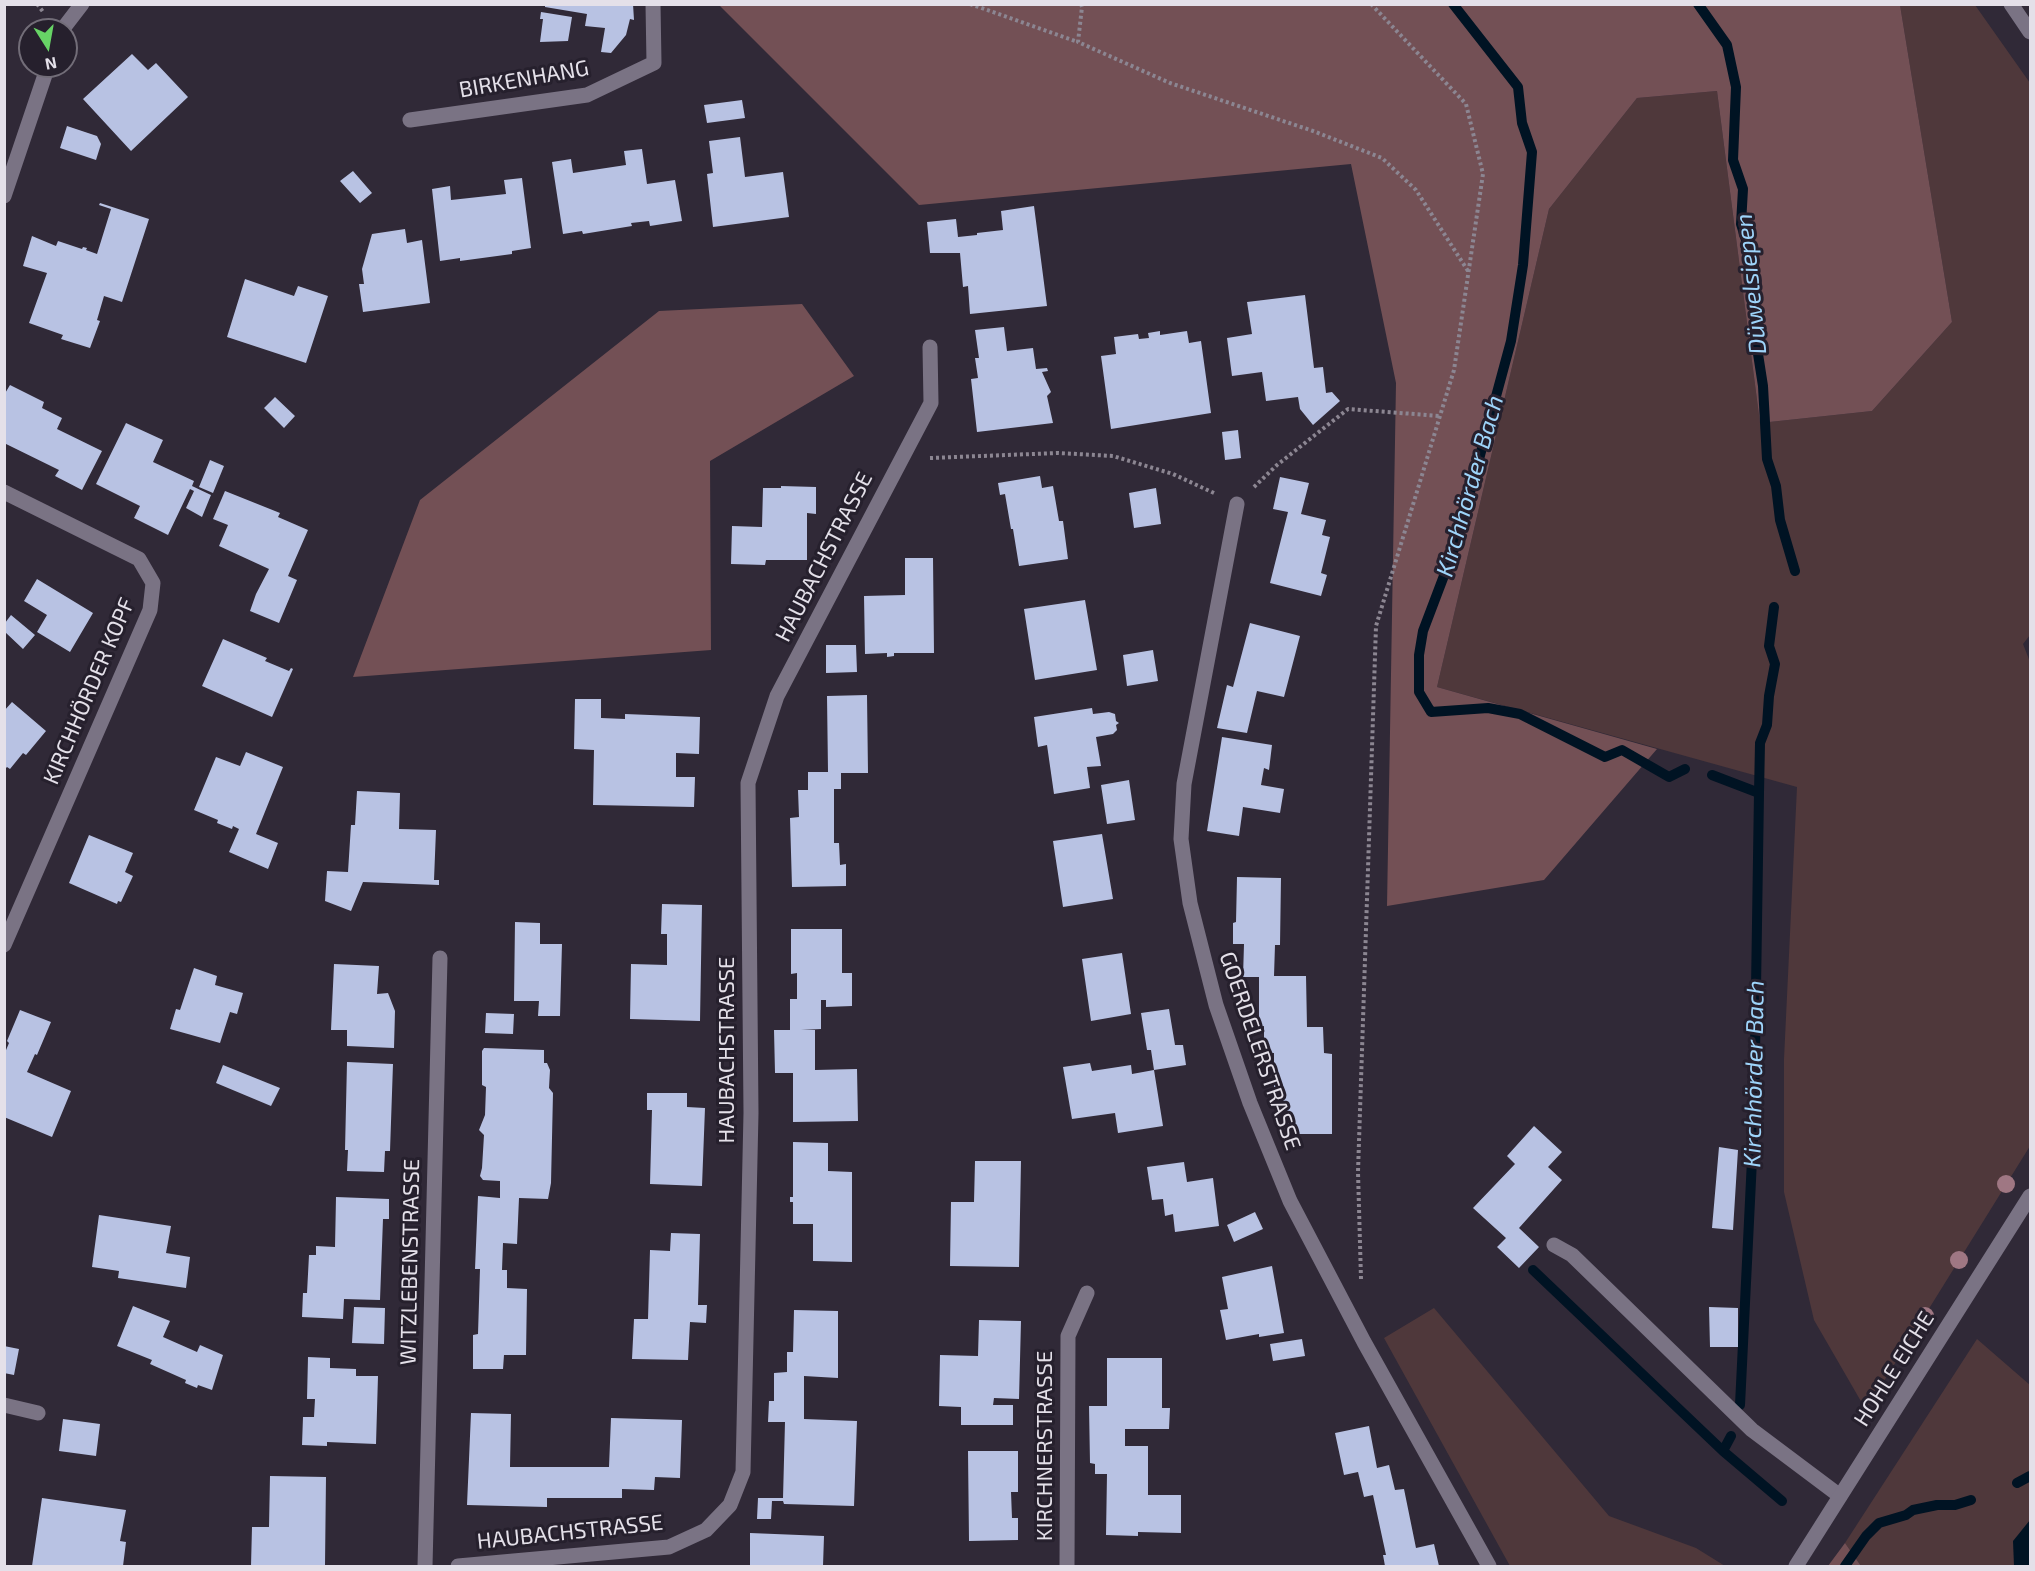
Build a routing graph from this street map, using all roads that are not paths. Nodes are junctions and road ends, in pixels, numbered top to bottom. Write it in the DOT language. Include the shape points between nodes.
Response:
graph roads {
  1 [pos="82,4"];
  2 [pos="652,4"];
  3 [pos="2011,4"];
  4 [pos="71,18"];
  5 [pos="2031,32"];
  6 [pos="44,78"];
  7 [pos="410,120"];
  8 [pos="4,196"];
  9 [pos="930,347"];
  10 [pos="4,492"];
  11 [pos="1237,504"];
  12 [pos="4,945"];
  13 [pos="440,958"];
  14 [pos="2031,1196"];
  15 [pos="1554,1245"];
  16 [pos="1087,1293"];
  17 [pos="4,1405"];
  18 [pos="38,1413"];
  19 [pos="1840,1497"];
  20 [pos="425,1566"];
  21 [pos="458,1566"];
  22 [pos="1067,1566"];
  23 [pos="1489,1566"];
  24 [pos="1796,1566"];
  1 -- 4 [label="street"];
  2 -- 7 [label="street, BIRKENHANG" via="654,63 644,68 586,95"];
  3 -- 5 [label="street"];
  6 -- 8 [label="street"];
  9 -- 21 [label="street, HAUBACHSTRASSE" via="931,403 777,696 748,783 751,1113 743,1472 730,1505 706,1530 669,1547"];
  10 -- 12 [label="street, KIRCHHÖRDER KOPF" via="139,559 153,583 150,610"];
  11 -- 23 [label="street, GOERDELERSTRASSE" via="1184,784 1181,838 1190,903 1216,1005 1290,1202"];
  13 -- 20 [label="street, WITZLEBENSTRASSE"];
  14 -- 19 [label="street, HOHLE EICHE"];
  15 -- 19 [label="street" via="1572,1255 1752,1431"];
  16 -- 22 [label="street, KIRCHNERSTRASSE" via="1068,1336"];
  17 -- 18 [label="street"];
  19 -- 24 [label="street, HOHLE EICHE"];
}
